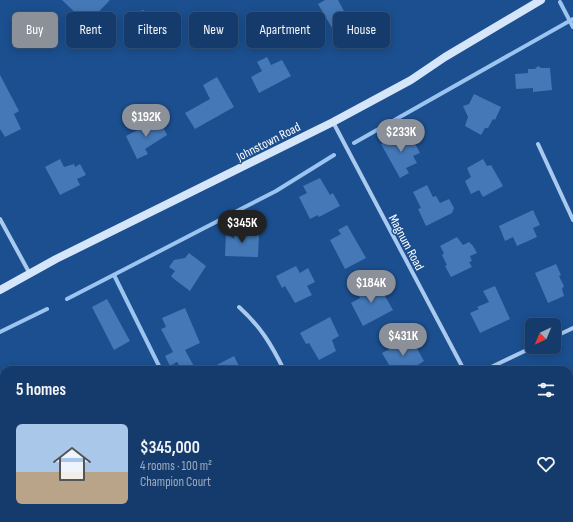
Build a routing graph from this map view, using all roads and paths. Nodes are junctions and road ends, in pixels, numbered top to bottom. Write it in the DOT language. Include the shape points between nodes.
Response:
graph roads {
  1 [pos="540,0"];
  2 [pos="333,122"];
  3 [pos="538,144"];
  4 [pos="0,219"];
  5 [pos="573,220"];
  6 [pos="30,274"];
  7 [pos="0,290"];
  8 [pos="239,307"];
  9 [pos="573,328"];
  10 [pos="561,334"];
  11 [pos="525,351"];
  12 [pos="282,366"];
  13 [pos="462,366"];
  14 [pos="493,366"];
  1 -- 2 [label="main road, Johnstown Road" via="412,79"];
  2 -- 6 [label="main road, Johnstown Road"];
  2 -- 13 [label="street, Magnum Road"];
  3 -- 5 [label="street"];
  4 -- 6 [label="street"];
  6 -- 7 [label="main road, Johnstown Road"];
  8 -- 12 [label="street" via="268,338"];
  9 -- 10 [label="street"];
  11 -- 14 [label="street"];
}
